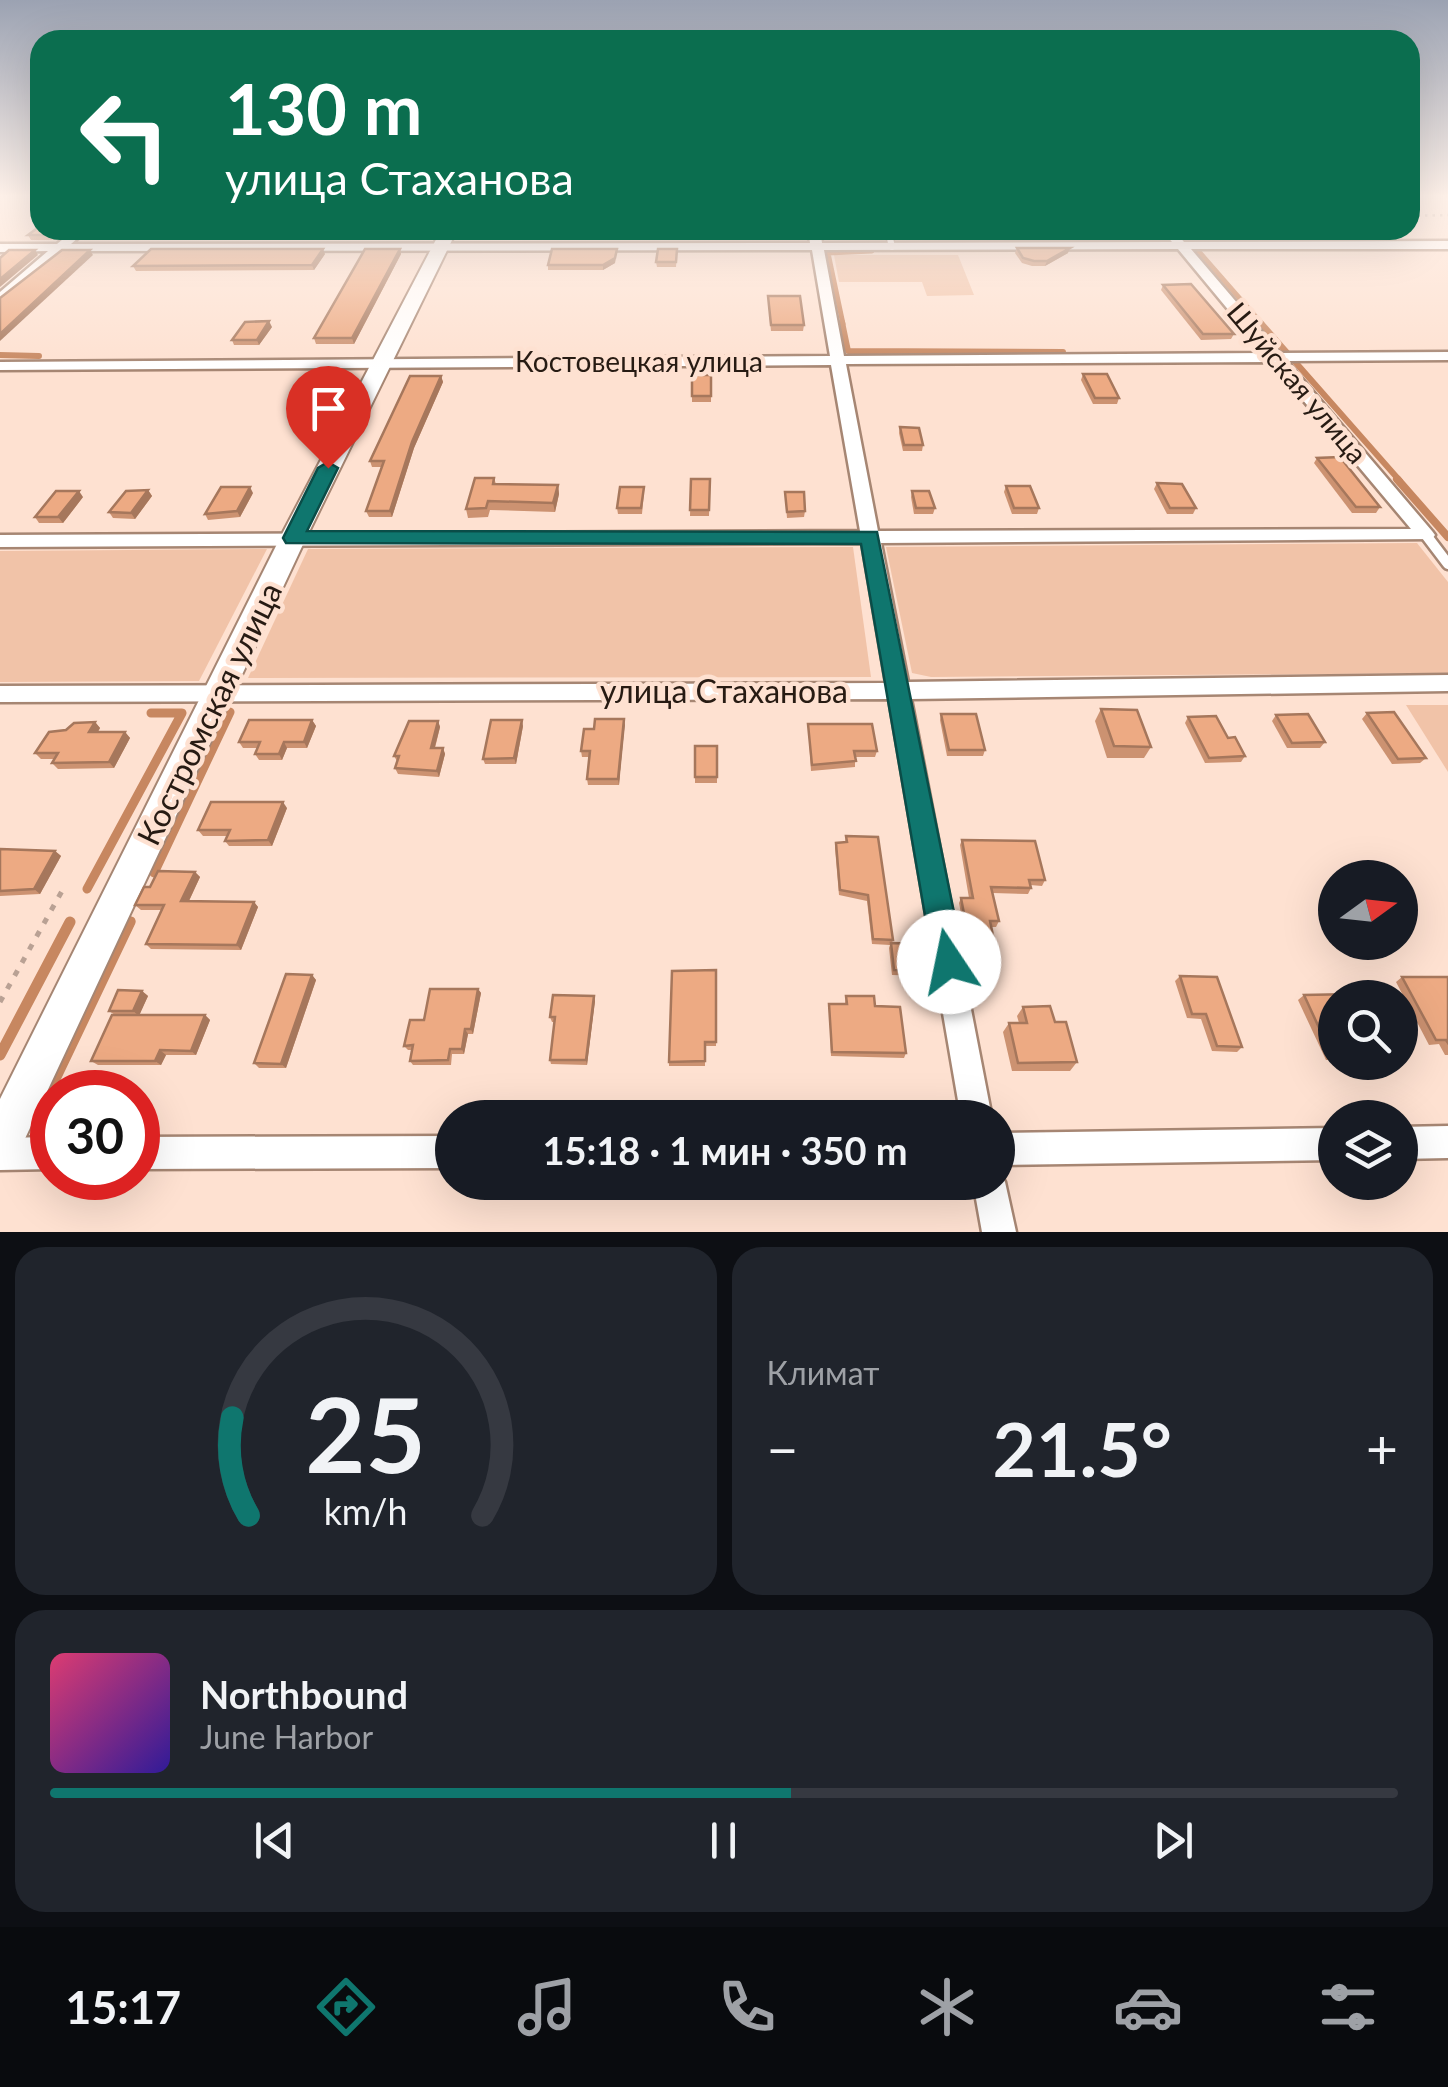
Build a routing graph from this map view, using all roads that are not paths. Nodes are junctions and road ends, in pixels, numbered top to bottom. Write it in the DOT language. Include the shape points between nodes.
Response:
graph roads {
  1 [pos="52,254"];
  2 [pos="437,254"];
  3 [pos="818,254"];
  4 [pos="1196,254"];
  5 [pos="0,299"];
  6 [pos="1448,356"];
  7 [pos="838,360"];
  8 [pos="1288,360"];
  9 [pos="380,364"];
  10 [pos="0,366"];
  11 [pos="1426,535"];
  12 [pos="870,537"];
  13 [pos="293,538"];
  14 [pos="0,541"];
  15 [pos="1448,564"];
  16 [pos="1448,683"];
  17 [pos="899,691"];
  18 [pos="221,693"];
  19 [pos="0,694"];
  20 [pos="974,1100"];
  21 [pos="1448,1142"];
  22 [pos="1418,1143"];
  23 [pos="1318,1144"];
  24 [pos="0,1145"];
  25 [pos="1015,1149"];
  26 [pos="435,1152"];
  27 [pos="160,1153"];
  28 [pos="0,1154"];
  29 [pos="30,1154"];
  30 [pos="993,1200"];
  31 [pos="999,1232"];
  1 -- 5 [label="street"];
  2 -- 9 [label="street, Костромская улица"];
  3 -- 7 [label="street"];
  4 -- 8 [label="street, Шуйская улица"];
  6 -- 8 [label="street, Костовецкая улица"];
  7 -- 8 [label="street, Костовецкая улица"];
  7 -- 9 [label="street, Костовецкая улица"];
  7 -- 12 [label="street"];
  8 -- 11 [label="street, Шуйская улица"];
  9 -- 10 [label="street, Костовецкая улица"];
  9 -- 13 [label="street, Костромская улица"];
  11 -- 12 [label="street"];
  11 -- 15 [label="lane"];
  12 -- 13 [label="street"];
  12 -- 17 [label="street"];
  13 -- 14 [label="street"];
  13 -- 18 [label="street, Костромская улица"];
  16 -- 17 [label="street, улица Стаханова"];
  17 -- 18 [label="street, улица Стаханова"];
  17 -- 20 [label="street"];
  18 -- 19 [label="street, улица Стаханова"];
  18 -- 24 [label="street, Костромская улица"];
  21 -- 22 [label="street"];
  23 -- 25 [label="street"];
  26 -- 27 [label="street"];
  28 -- 29 [label="street"];
  30 -- 31 [label="street"];
}
